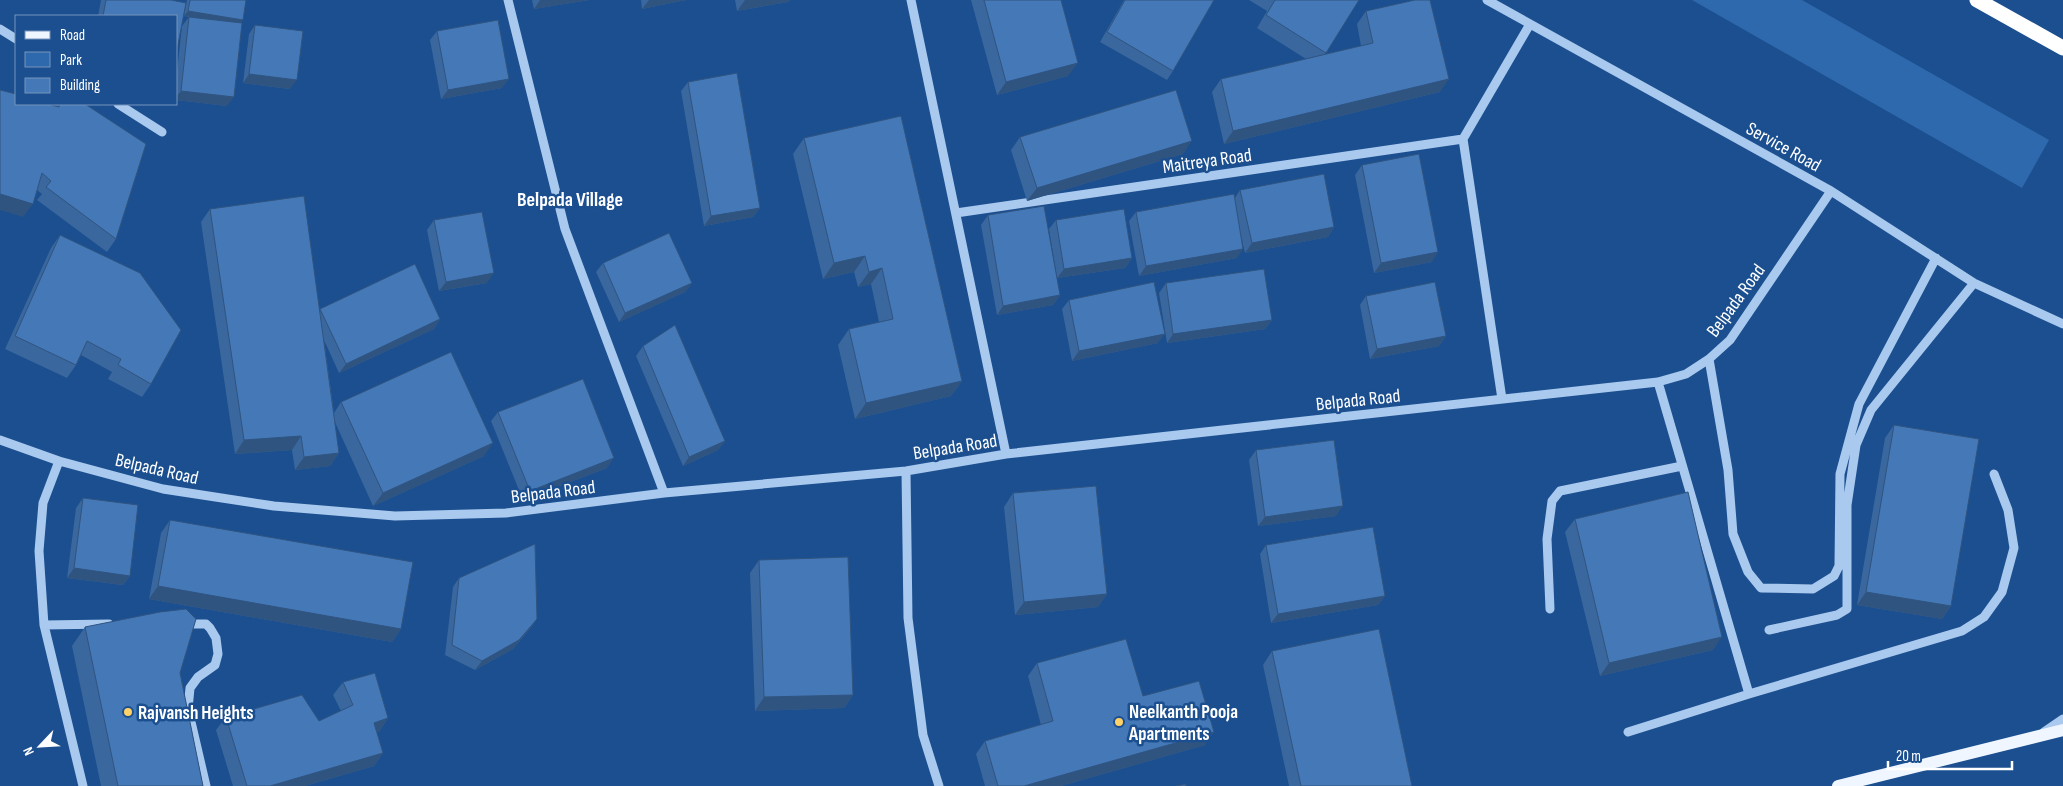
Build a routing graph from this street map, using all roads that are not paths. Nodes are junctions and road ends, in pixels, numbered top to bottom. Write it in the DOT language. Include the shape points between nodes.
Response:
graph roads {
  1 [pos="508,0"];
  2 [pos="911,0"];
  3 [pos="1487,0"];
  4 [pos="1977,0"];
  5 [pos="1530,24"];
  6 [pos="0,29"];
  7 [pos="15,38"];
  8 [pos="2063,48"];
  9 [pos="120,105"];
  10 [pos="162,132"];
  11 [pos="1463,139"];
  12 [pos="1832,191"];
  13 [pos="956,213"];
  14 [pos="1936,258"];
  15 [pos="1974,283"];
  16 [pos="2063,324"];
  17 [pos="1709,359"];
  18 [pos="1658,382"];
  19 [pos="1502,399"];
  20 [pos="0,440"];
  21 [pos="1006,454"];
  22 [pos="59,461"];
  23 [pos="1682,466"];
  24 [pos="906,471"];
  25 [pos="1994,474"];
  26 [pos="664,493"];
  27 [pos="1550,610"];
  28 [pos="121,624"];
  29 [pos="168,624"];
  30 [pos="44,625"];
  31 [pos="1769,630"];
  32 [pos="1749,694"];
  33 [pos="2063,720"];
  34 [pos="2063,730"];
  35 [pos="1628,732"];
  36 [pos="2035,737"];
  37 [pos="83,786"];
  38 [pos="206,786"];
  39 [pos="939,786"];
  40 [pos="1838,786"];
  1 -- 26 [label="street" via="565,229"];
  2 -- 13 [label="street"];
  3 -- 5 [label="street, Service Road"];
  4 -- 8 [label="highway"];
  5 -- 11 [label="street"];
  5 -- 12 [label="street, Service Road"];
  6 -- 7 [label="street"];
  9 -- 10 [label="street"];
  11 -- 13 [label="street, Maitreya Road"];
  11 -- 19 [label="street"];
  12 -- 14 [label="street, Service Road"];
  12 -- 17 [label="street, Belpada Road" via="1730,340"];
  13 -- 21 [label="street"];
  14 -- 15 [label="street, Service Road"];
  14 -- 17 [label="street" via="1859,404 1840,474 1839,566 1834,576 1813,589 1761,588 1748,572 1733,534 1728,470"];
  15 -- 16 [label="street, Service Road"];
  15 -- 31 [label="street" via="1871,410 1856,444 1847,505 1846,609 1837,615"];
  17 -- 18 [label="street, Belpada Road" via="1686,374"];
  18 -- 19 [label="street, Belpada Road"];
  18 -- 23 [label="street"];
  19 -- 21 [label="street, Belpada Road"];
  20 -- 22 [label="street, Belpada Road"];
  21 -- 24 [label="street, Belpada Road"];
  22 -- 26 [label="street, Belpada Road" via="163,489 274,506 395,516 506,513"];
  22 -- 30 [label="street" via="43,503 39,552"];
  23 -- 27 [label="street" via="1560,491 1552,501 1547,539"];
  23 -- 32 [label="street"];
  24 -- 26 [label="street, Belpada Road"];
  24 -- 39 [label="street" via="908,618 923,735"];
  25 -- 32 [label="street" via="2008,510 2014,548 2002,592 1984,617 1962,632"];
  28 -- 30 [label="street"];
  29 -- 38 [label="street" via="206,624 216,638 218,654 215,665 198,677 190,688 188,709"];
  30 -- 37 [label="street"];
  32 -- 35 [label="street"];
  33 -- 36 [label="street"];
  34 -- 36 [label="main road"];
  36 -- 40 [label="main road"];
}
